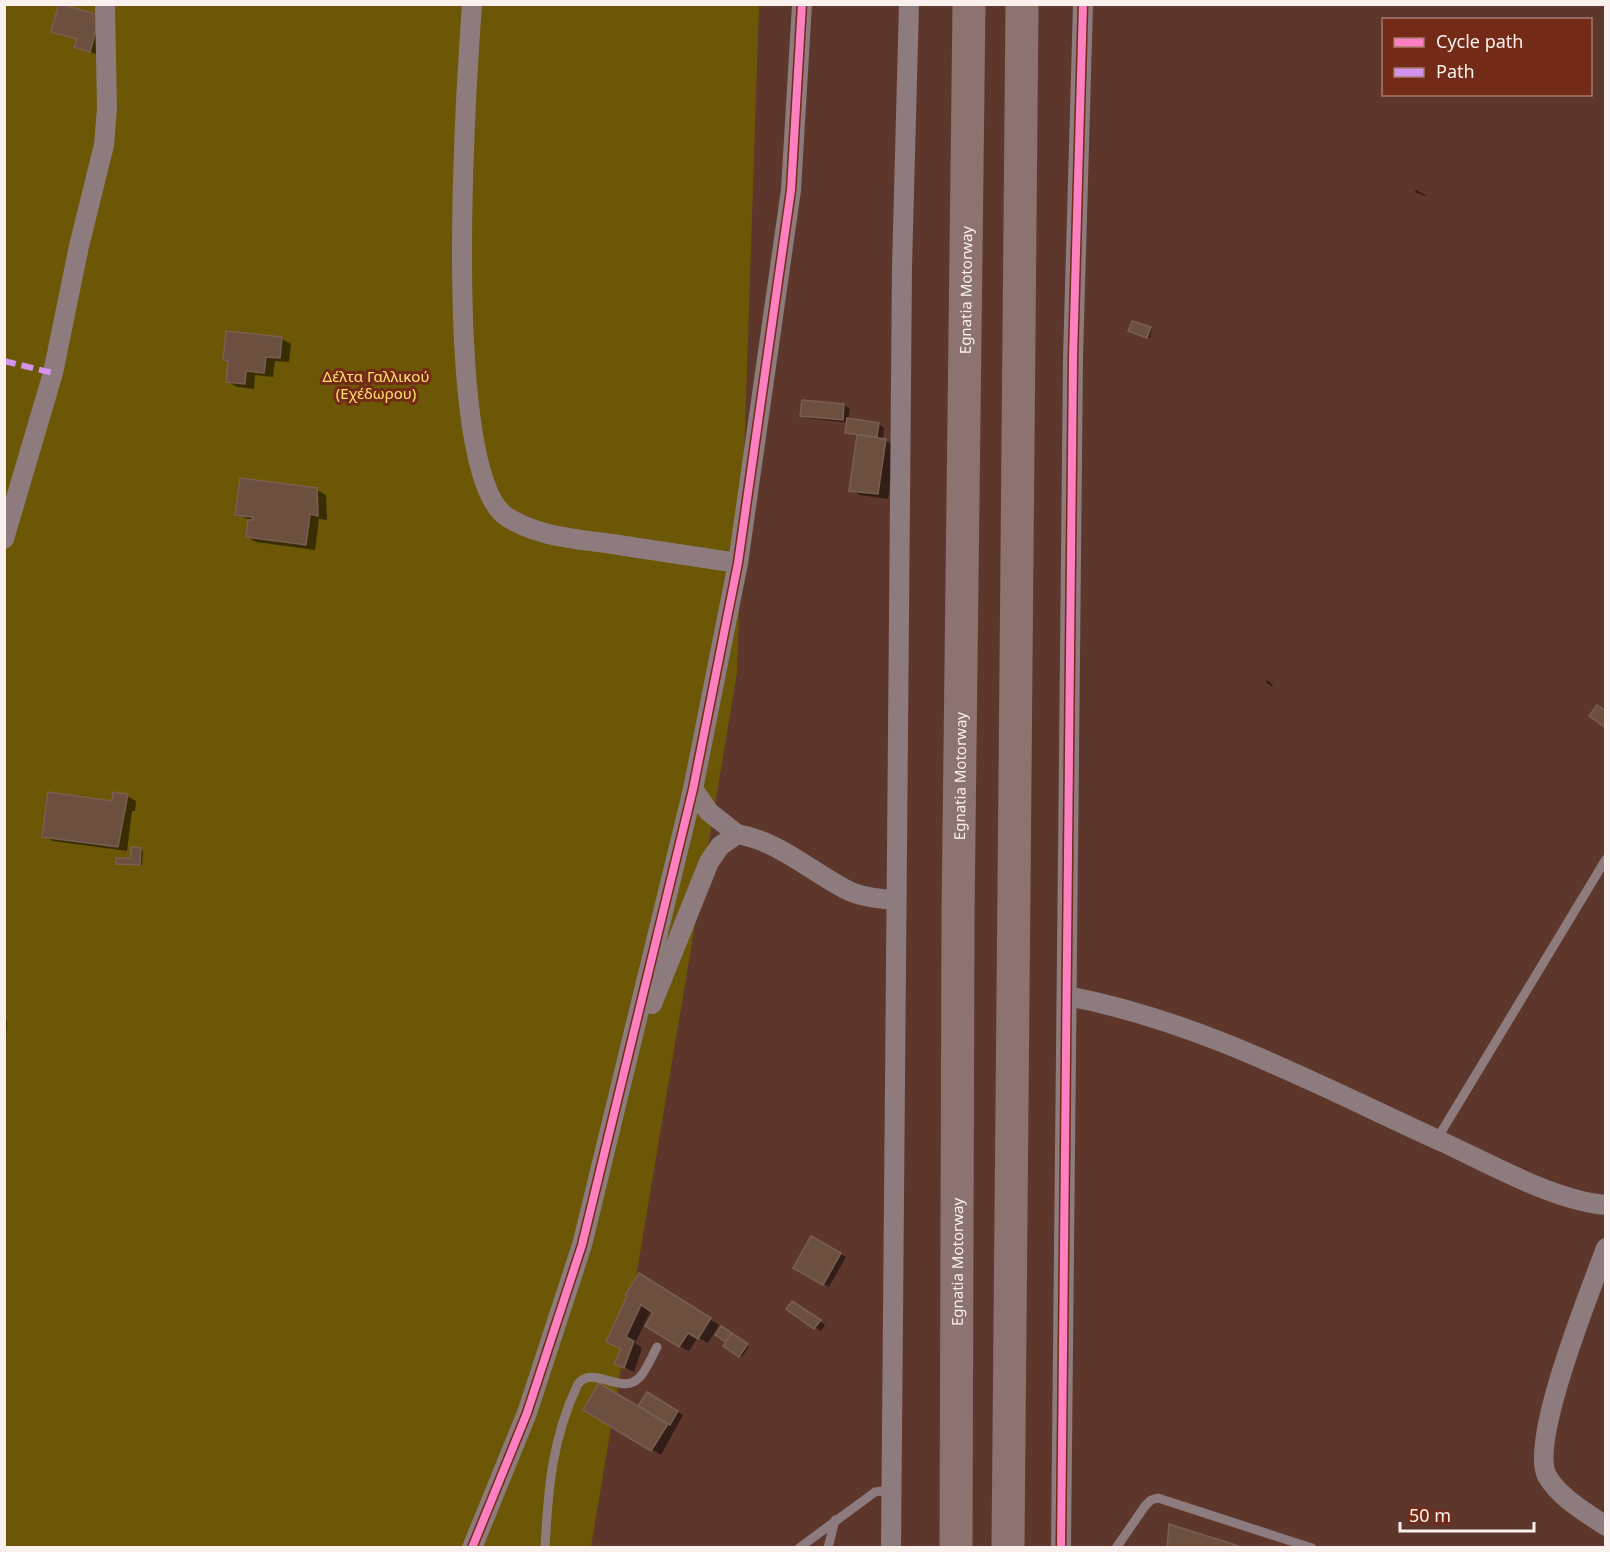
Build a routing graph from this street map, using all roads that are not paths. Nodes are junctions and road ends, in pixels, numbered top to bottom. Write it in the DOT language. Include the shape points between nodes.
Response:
graph roads {
  1 [pos="105,4"];
  2 [pos="472,4"];
  3 [pos="802,4"];
  4 [pos="909,4"];
  5 [pos="969,4"];
  6 [pos="1022,4"];
  7 [pos="1083,4"];
  8 [pos="4,539"];
  9 [pos="738,563"];
  10 [pos="693,789"];
  11 [pos="737,834"];
  12 [pos="1605,859"];
  13 [pos="895,900"];
  14 [pos="1067,996"];
  15 [pos="624,1076"];
  16 [pos="1437,1139"];
  17 [pos="1605,1205"];
  18 [pos="1605,1248"];
  19 [pos="657,1347"];
  20 [pos="890,1490"];
  21 [pos="835,1520"];
  22 [pos="1605,1526"];
  23 [pos="472,1548"];
  24 [pos="545,1548"];
  25 [pos="799,1548"];
  26 [pos="828,1548"];
  27 [pos="891,1548"];
  28 [pos="956,1548"];
  29 [pos="1008,1548"];
  30 [pos="1061,1548"];
  31 [pos="1116,1548"];
  32 [pos="1312,1548"];
  1 -- 8 [label="street" via="108,108 104,145 53,373"];
  2 -- 9 [label="street" via="464,188 466,394 482,478 492,501 506,517 554,535"];
  3 -- 9 [label="street" via="791,190"];
  4 -- 13 [label="street"];
  5 -- 28 [label="highway, Egnatia Motorway" via="958,926"];
  6 -- 29 [label="highway"];
  7 -- 14 [label="street" via="1073,358"];
  9 -- 10 [label="street"];
  10 -- 11 [label="street" via="709,812"];
  10 -- 15 [label="street"];
  11 -- 13 [label="street" via="778,848 846,890 869,898"];
  11 -- 15 [label="street" via="720,846 709,862"];
  12 -- 16 [label="lane"];
  13 -- 20 [label="street"];
  14 -- 16 [label="street" via="1109,1004 1216,1038"];
  14 -- 30 [label="street"];
  15 -- 23 [label="street" via="582,1245 526,1413"];
  16 -- 17 [label="street" via="1564,1195"];
  18 -- 22 [label="street" via="1568,1353 1543,1455 1546,1474 1560,1494"];
  19 -- 24 [label="lane" via="635,1381 621,1383 590,1376 578,1384 554,1451"];
  20 -- 21 [label="lane" via="875,1492"];
  20 -- 27 [label="street"];
  21 -- 25 [label="lane"];
  21 -- 26 [label="lane"];
  31 -- 32 [label="lane" via="1145,1506 1158,1498"];
}
